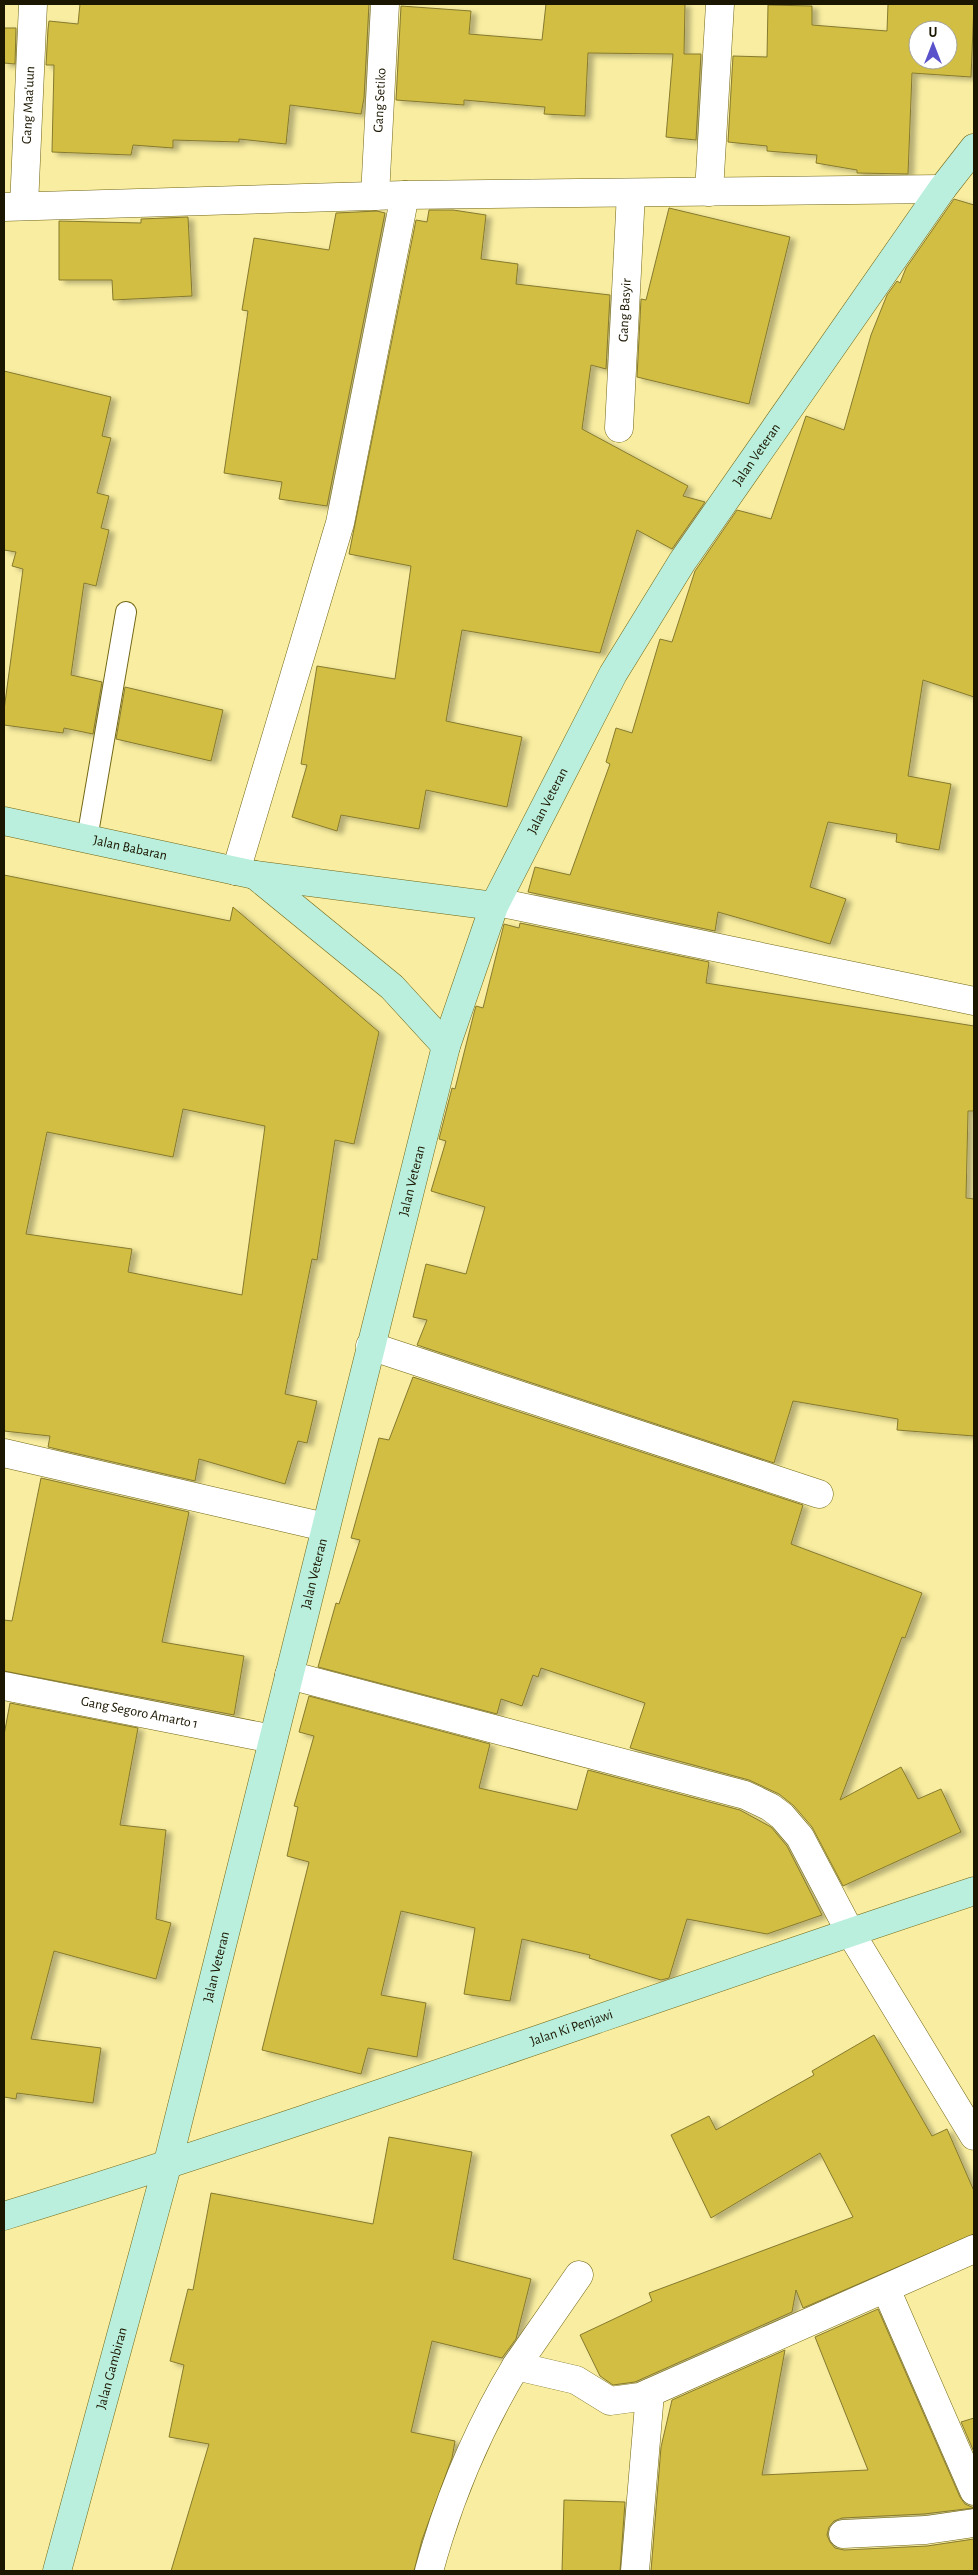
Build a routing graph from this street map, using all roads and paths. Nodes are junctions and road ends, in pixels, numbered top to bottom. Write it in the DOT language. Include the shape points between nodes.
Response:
graph roads {
  1 [pos="33,4"];
  2 [pos="385,4"];
  3 [pos="720,4"];
  4 [pos="972,157"];
  5 [pos="942,189"];
  6 [pos="709,192"];
  7 [pos="631,193"];
  8 [pos="405,195"];
  9 [pos="375,196"];
  10 [pos="14,206"];
  11 [pos="619,428"];
  12 [pos="126,612"];
  13 [pos="4,821"];
  14 [pos="87,839"];
  15 [pos="246,873"];
  16 [pos="495,904"];
  17 [pos="974,1001"];
  18 [pos="446,1046"];
  19 [pos="370,1346"];
  20 [pos="4,1453"];
  21 [pos="819,1494"];
  22 [pos="325,1527"];
  23 [pos="289,1675"];
  24 [pos="4,1686"];
  25 [pos="273,1739"];
  26 [pos="974,1891"];
  27 [pos="850,1932"];
  28 [pos="974,2136"];
  29 [pos="167,2166"];
  30 [pos="4,2216"];
  31 [pos="974,2249"];
  32 [pos="579,2275"];
  33 [pos="886,2289"];
  34 [pos="516,2366"];
  35 [pos="650,2393"];
  36 [pos="974,2490"];
  37 [pos="974,2523"];
  38 [pos="843,2534"];
  39 [pos="57,2571"];
  40 [pos="428,2571"];
  41 [pos="635,2571"];
  1 -- 10 [label="street, Gang Maa'uun"];
  2 -- 9 [label="street, Gang Setiko"];
  3 -- 6 [label="street"];
  4 -- 5 [label="main road, Jalan Veteran"];
  5 -- 6 [label="street"];
  5 -- 16 [label="main road, Jalan Veteran" via="682,562 613,674"];
  6 -- 7 [label="street"];
  7 -- 8 [label="street"];
  7 -- 11 [label="street, Gang Basyir"];
  8 -- 9 [label="street"];
  8 -- 15 [label="street" via="340,523"];
  9 -- 10 [label="street"];
  12 -- 14 [label="lane"];
  13 -- 14 [label="main road, Jalan Babaran"];
  14 -- 15 [label="main road, Jalan Babaran"];
  15 -- 16 [label="main road, Jalan Babaran"];
  15 -- 18 [label="main road" via="392,987"];
  16 -- 17 [label="street"];
  16 -- 18 [label="main road, Jalan Veteran"];
  18 -- 19 [label="main road, Jalan Veteran"];
  19 -- 21 [label="street"];
  19 -- 22 [label="main road, Jalan Veteran"];
  20 -- 22 [label="street"];
  22 -- 23 [label="main road, Jalan Veteran"];
  23 -- 25 [label="main road, Jalan Veteran"];
  23 -- 27 [label="street" via="758,1800 782,1816 800,1837"];
  24 -- 25 [label="street, Gang Segoro Amarto 1"];
  25 -- 29 [label="main road, Jalan Veteran"];
  26 -- 27 [label="main road, Jalan Ki Penjawi"];
  27 -- 28 [label="street"];
  27 -- 29 [label="main road, Jalan Ki Penjawi"];
  29 -- 30 [label="main road"];
  29 -- 39 [label="main road, Jalan Gambiran"];
  31 -- 33 [label="street"];
  32 -- 34 [label="street"];
  33 -- 35 [label="street"];
  33 -- 36 [label="street"];
  34 -- 35 [label="street" via="576,2380 610,2401 640,2398"];
  34 -- 40 [label="street" via="496,2398 465,2470"];
  35 -- 41 [label="street"];
  37 -- 38 [label="street" via="926,2530"];
}
